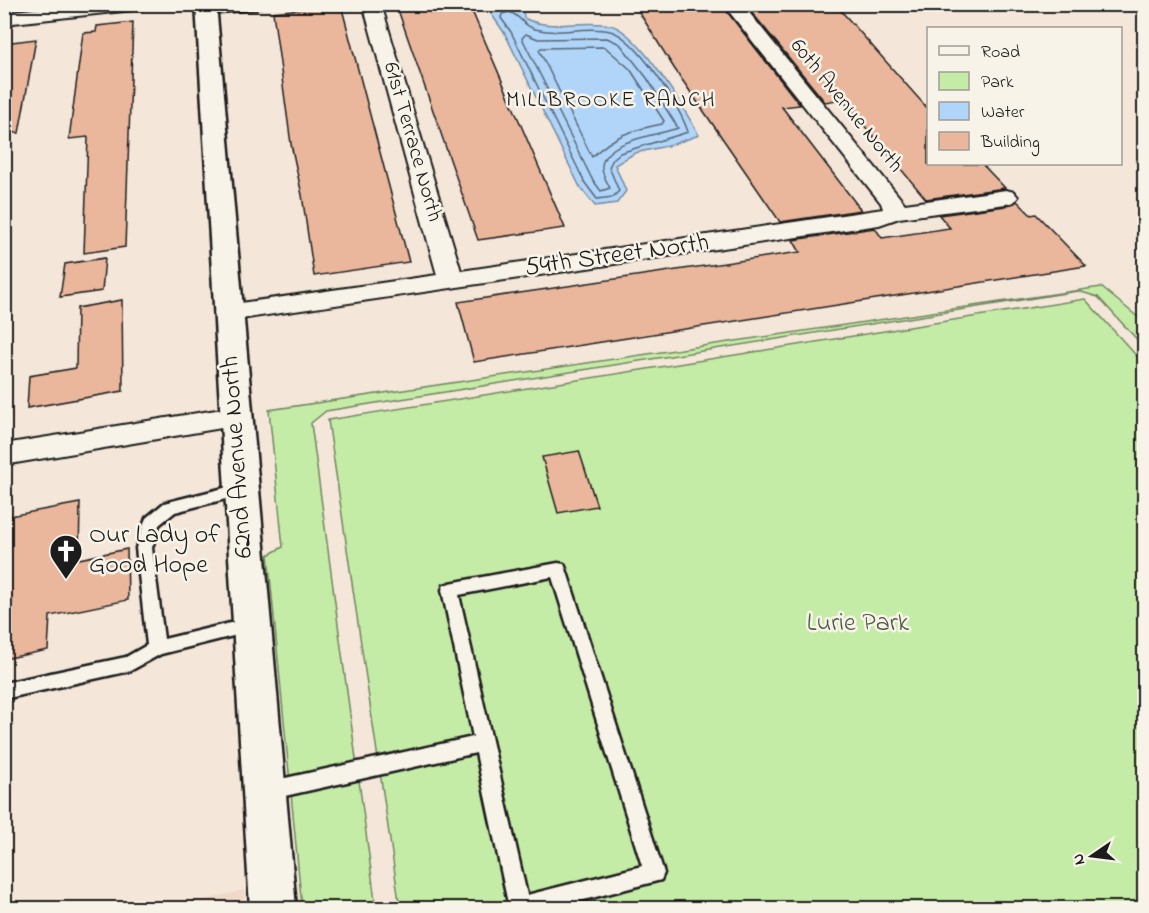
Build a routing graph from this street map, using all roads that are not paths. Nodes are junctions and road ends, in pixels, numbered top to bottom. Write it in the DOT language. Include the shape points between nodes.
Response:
graph roads {
  1 [pos="142,4"];
  2 [pos="256,4"];
  3 [pos="372,4"];
  4 [pos="732,4"];
  5 [pos="206,7"];
  6 [pos="4,18"];
  7 [pos="1006,197"];
  8 [pos="895,212"];
  9 [pos="451,280"];
  10 [pos="227,313"];
  11 [pos="235,417"];
  12 [pos="4,455"];
  13 [pos="240,490"];
  14 [pos="251,625"];
  15 [pos="156,648"];
  16 [pos="4,691"];
  17 [pos="483,743"];
  18 [pos="264,792"];
  19 [pos="273,909"];
  1 -- 6 [label="street"];
  2 -- 5 [label="street"];
  3 -- 9 [label="street, 61st Terrace North"];
  4 -- 8 [label="street, 60th Avenue North" via="893,202"];
  5 -- 10 [label="street, 62nd Avenue North"];
  7 -- 8 [label="street, 54th Street North"];
  8 -- 9 [label="street, 54th Street North" via="879,218"];
  9 -- 10 [label="street, 54th Street North"];
  10 -- 11 [label="street, 62nd Avenue North"];
  11 -- 12 [label="street"];
  11 -- 13 [label="street, 62nd Avenue North"];
  13 -- 14 [label="street, 62nd Avenue North"];
  13 -- 15 [label="lane" via="170,507 152,522 144,548"];
  14 -- 15 [label="lane"];
  14 -- 18 [label="street, 62nd Avenue North"];
  15 -- 16 [label="lane" via="130,664"];
  17 -- 17 [label="lane" via="519,907 654,873 558,569 450,590"];
  17 -- 18 [label="lane"];
  18 -- 19 [label="street, 62nd Avenue North"];
}
